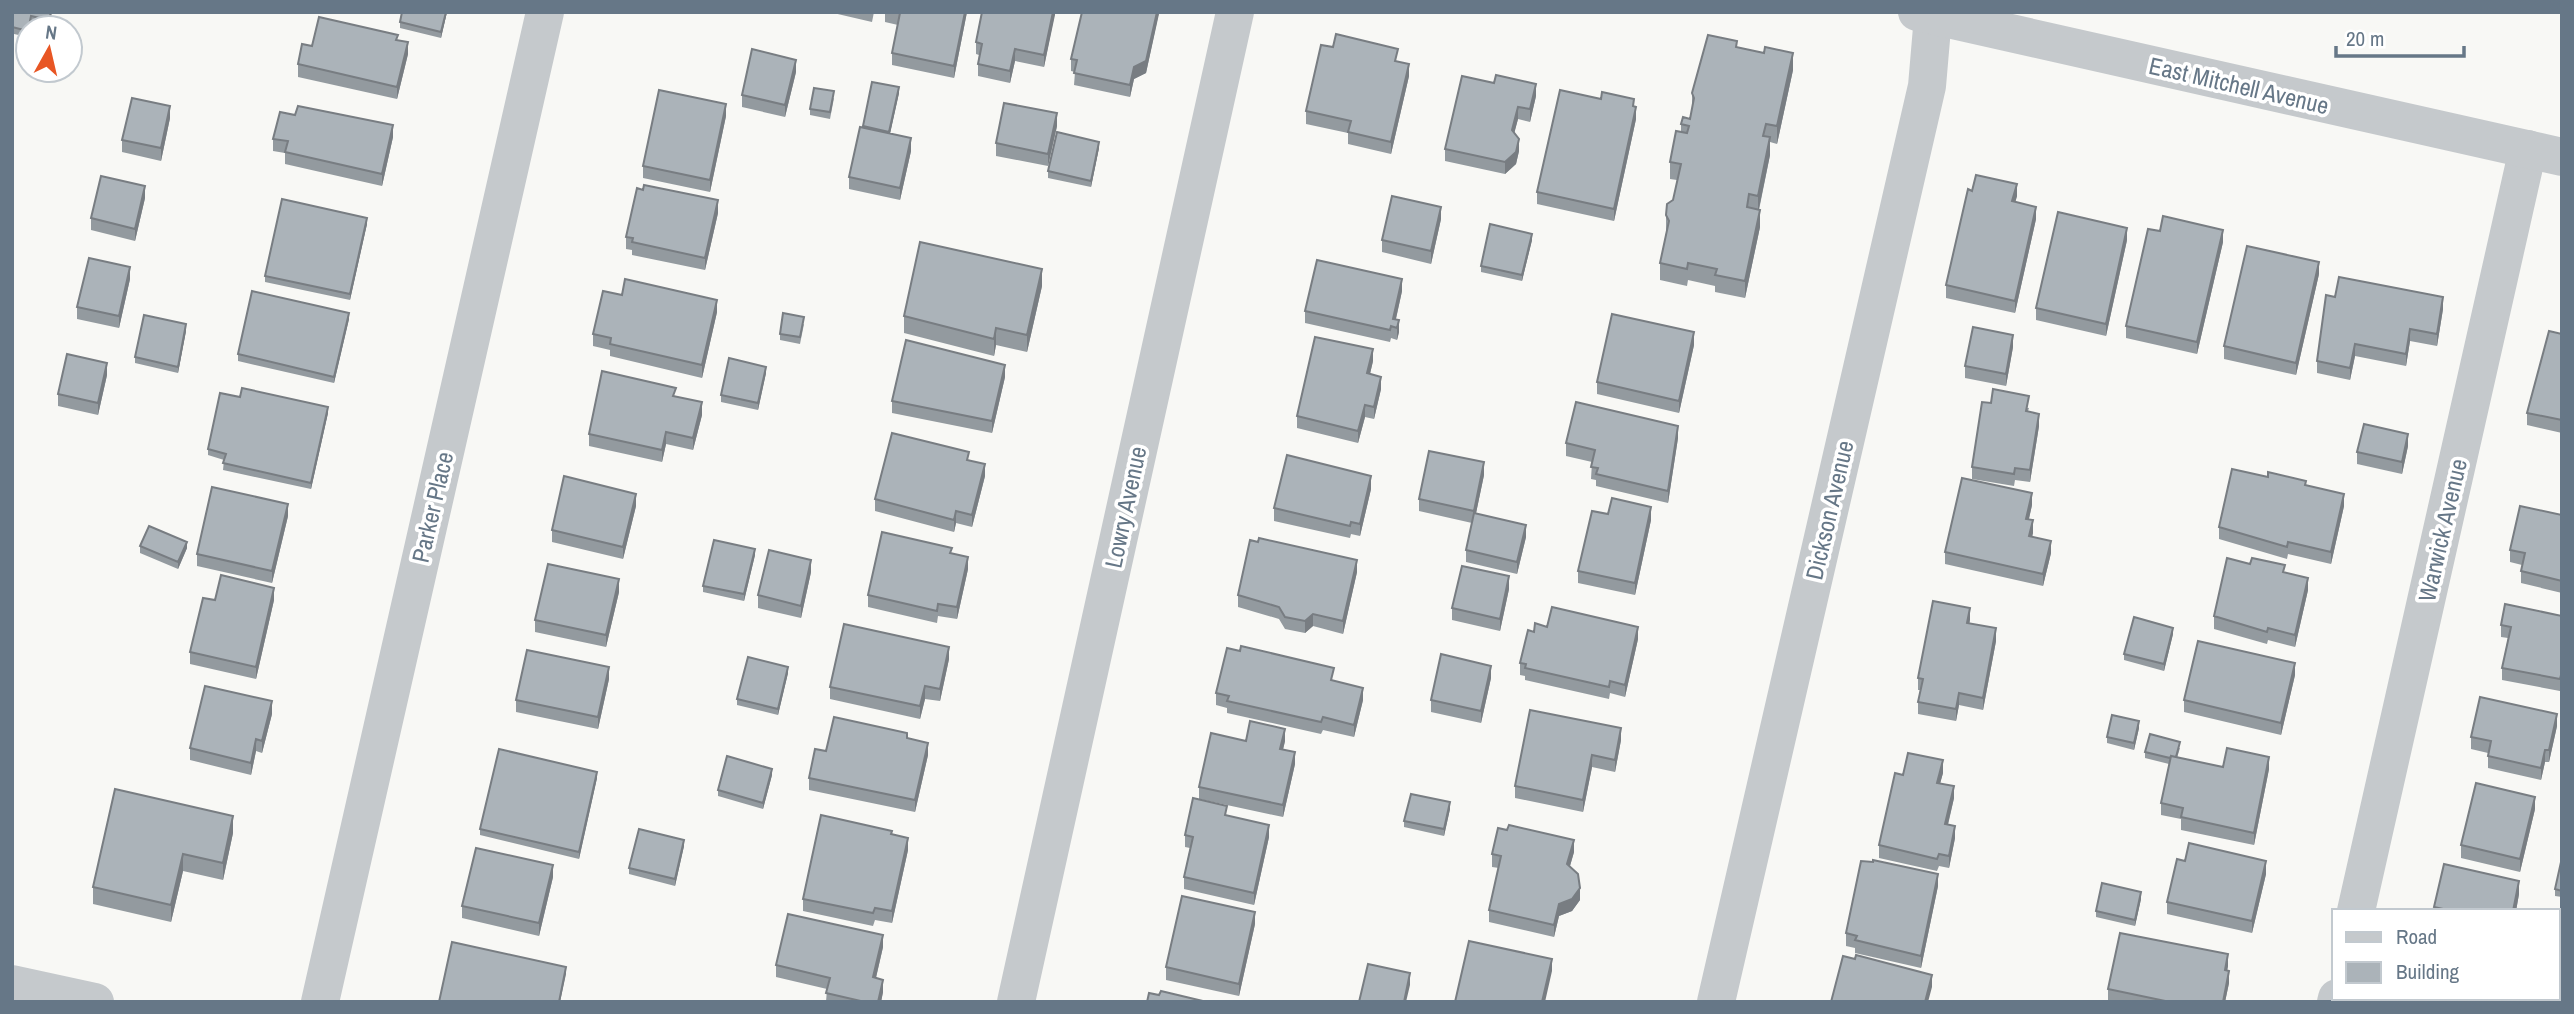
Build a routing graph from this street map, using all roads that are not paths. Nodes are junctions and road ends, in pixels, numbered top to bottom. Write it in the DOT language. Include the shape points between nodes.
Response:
graph roads {
  1 [pos="545,12"];
  2 [pos="1235,12"];
  3 [pos="1925,14"];
  4 [pos="2545,153"];
  5 [pos="2356,909"];
  6 [pos="12,984"];
  7 [pos="95,1002"];
  8 [pos="320,1002"];
  9 [pos="1016,1002"];
  10 [pos="1716,1002"];
  1 -- 8 [label="street, Parker Place"];
  2 -- 9 [label="street, Lowry Avenue"];
  3 -- 4 [label="street, East Mitchell Avenue"];
  3 -- 10 [label="street, Dickson Avenue" via="1927,86"];
  4 -- 5 [label="street, Warwick Avenue"];
  6 -- 7 [label="street"];
}
